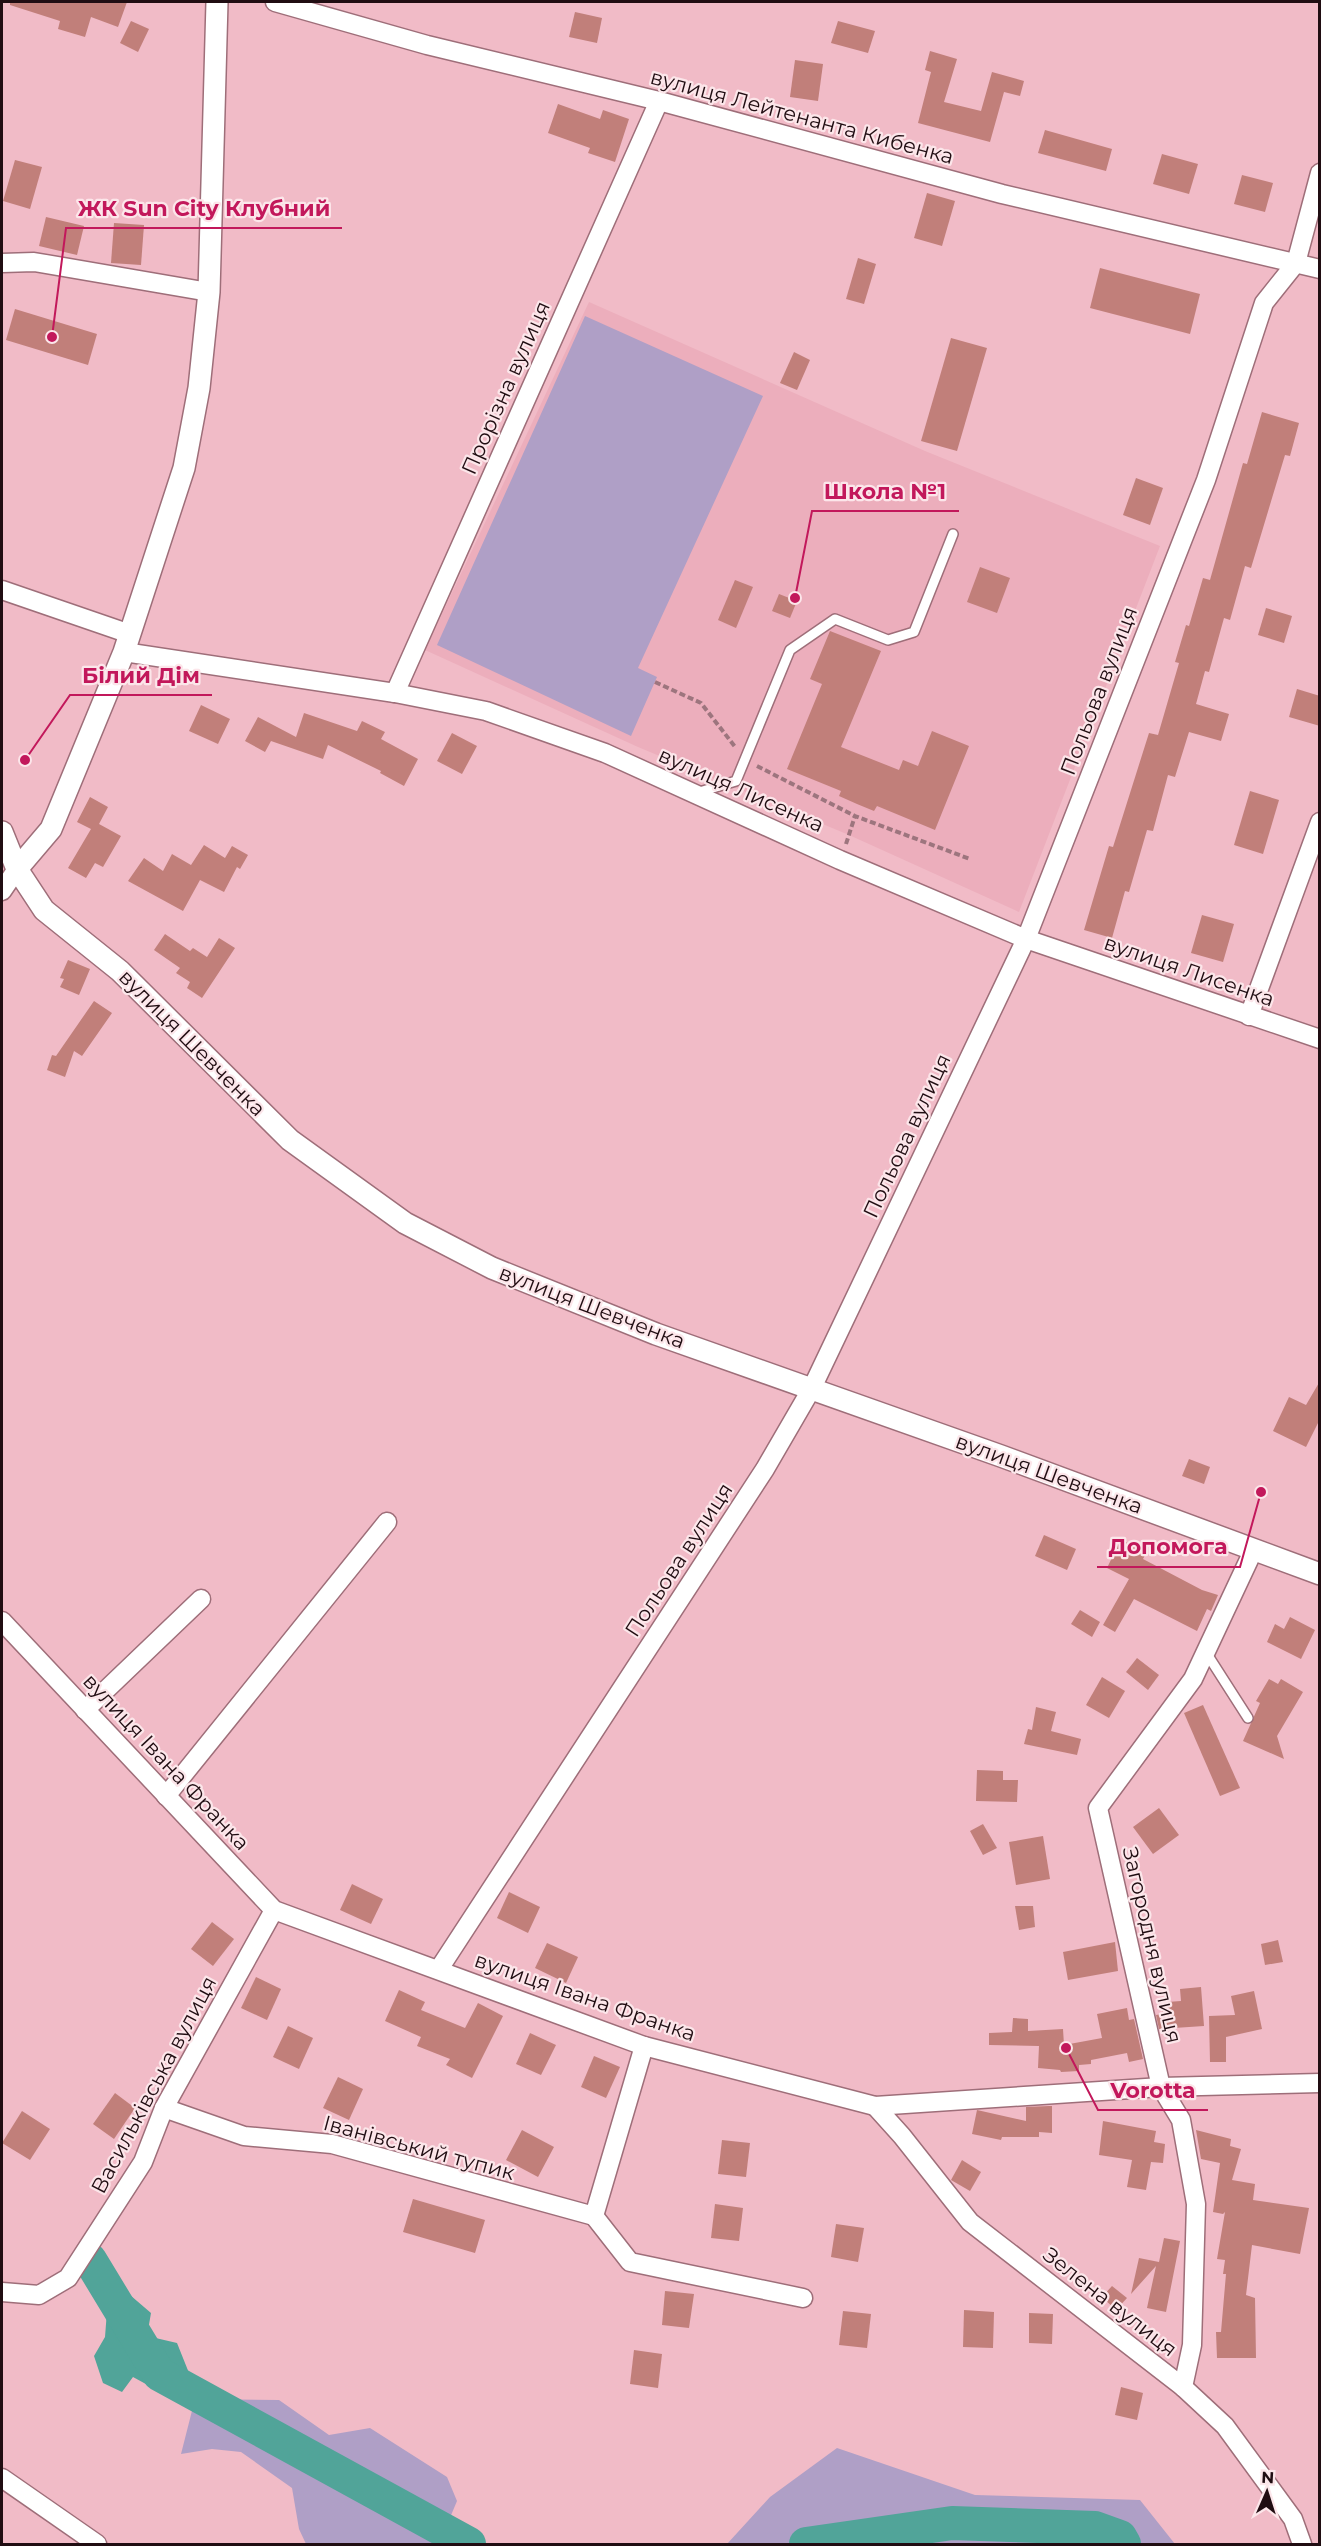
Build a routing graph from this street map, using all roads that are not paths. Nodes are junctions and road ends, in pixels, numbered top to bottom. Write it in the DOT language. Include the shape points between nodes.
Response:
graph roads {
  1 [pos="218,2"];
  2 [pos="275,2"];
  3 [pos="659,101"];
  4 [pos="1320,173"];
  5 [pos="2,263"];
  6 [pos="1296,263"];
  7 [pos="1320,269"];
  8 [pos="209,292"];
  9 [pos="953,534"];
  10 [pos="2,590"];
  11 [pos="127,643"];
  12 [pos="395,693"];
  13 [pos="694,793"];
  14 [pos="1320,822"];
  15 [pos="2,832"];
  16 [pos="17,869"];
  17 [pos="2,891"];
  18 [pos="1026,939"];
  19 [pos="1249,1016"];
  20 [pos="1320,1039"];
  21 [pos="812,1388"];
  22 [pos="387,1522"];
  23 [pos="1254,1549"];
  24 [pos="1320,1574"];
  25 [pos="201,1599"];
  26 [pos="2,1621"];
  27 [pos="1207,1654"];
  28 [pos="85,1710"];
  29 [pos="1248,1718"];
  30 [pos="166,1796"];
  31 [pos="274,1910"];
  32 [pos="440,1969"];
  33 [pos="644,2046"];
  34 [pos="1320,2083"];
  35 [pos="1161,2087"];
  36 [pos="875,2106"];
  37 [pos="164,2108"];
  38 [pos="594,2216"];
  39 [pos="2,2292"];
  40 [pos="803,2298"];
  41 [pos="1184,2387"];
  42 [pos="2,2478"];
  43 [pos="97,2544"];
  44 [pos="1302,2544"];
  1 -- 8 [label="street"];
  2 -- 3 [label="street, вулиця Лейтенанта Кибенка" via="427,45"];
  3 -- 6 [label="street, вулиця Лейтенанта Кибенка" via="1002,194"];
  3 -- 12 [label="street, Прорізна вулиця"];
  4 -- 6 [label="street"];
  5 -- 8 [label="street" via="34,262"];
  6 -- 7 [label="street, вулиця Лейтенанта Кибенка"];
  6 -- 18 [label="street, Польова вулиця" via="1264,303 1206,480"];
  8 -- 11 [label="street" via="199,388 184,468"];
  9 -- 13 [label="lane" via="914,632 888,639 835,619 790,650 736,781"];
  10 -- 11 [label="street, вулиця Лисенка"];
  11 -- 12 [label="street, вулиця Лисенка"];
  11 -- 16 [label="street" via="51,829"];
  12 -- 13 [label="street, вулиця Лисенка" via="486,711 605,753"];
  13 -- 18 [label="street, вулиця Лисенка"];
  14 -- 19 [label="street"];
  15 -- 16 [label="street, вулиця Шевченка"];
  16 -- 17 [label="street"];
  16 -- 21 [label="street, вулиця Шевченка" via="44,910 120,971 290,1140 405,1223 492,1268 656,1334"];
  18 -- 19 [label="street, вулиця Лисенка"];
  18 -- 21 [label="street, Польова вулиця"];
  19 -- 20 [label="street, вулиця Лисенка"];
  21 -- 23 [label="street, вулиця Шевченка"];
  21 -- 32 [label="street, Польова вулиця" via="765,1469"];
  22 -- 30 [label="street"];
  23 -- 24 [label="street, вулиця Шевченка"];
  23 -- 27 [label="street, Загородня вулиця"];
  25 -- 28 [label="street"];
  26 -- 28 [label="street, вулиця Івана Франка"];
  27 -- 29 [label="lane"];
  27 -- 35 [label="street, Загородня вулиця" via="1193,1679 1098,1808"];
  28 -- 30 [label="street, вулиця Івана Франка"];
  30 -- 31 [label="street, вулиця Івана Франка"];
  31 -- 32 [label="street, вулиця Івана Франка"];
  31 -- 37 [label="street, Васильківська вулиця"];
  32 -- 33 [label="street, вулиця Івана Франка"];
  33 -- 36 [label="street, вулиця Івана Франка"];
  33 -- 38 [label="street"];
  34 -- 35 [label="street, вулиця Івана Франка"];
  35 -- 36 [label="street, вулиця Івана Франка"];
  35 -- 41 [label="street, Загородня вулиця" via="1181,2120 1196,2204 1192,2346"];
  36 -- 41 [label="street, Зелена вулиця" via="970,2222"];
  37 -- 38 [label="street, Іванівський тупик" via="244,2136 332,2144"];
  37 -- 39 [label="street, Васильківська вулиця" via="144,2162 68,2278 39,2295"];
  38 -- 40 [label="street" via="630,2262"];
  41 -- 44 [label="street, Зелена вулиця" via="1225,2426 1293,2519"];
  42 -- 43 [label="street"];
}
